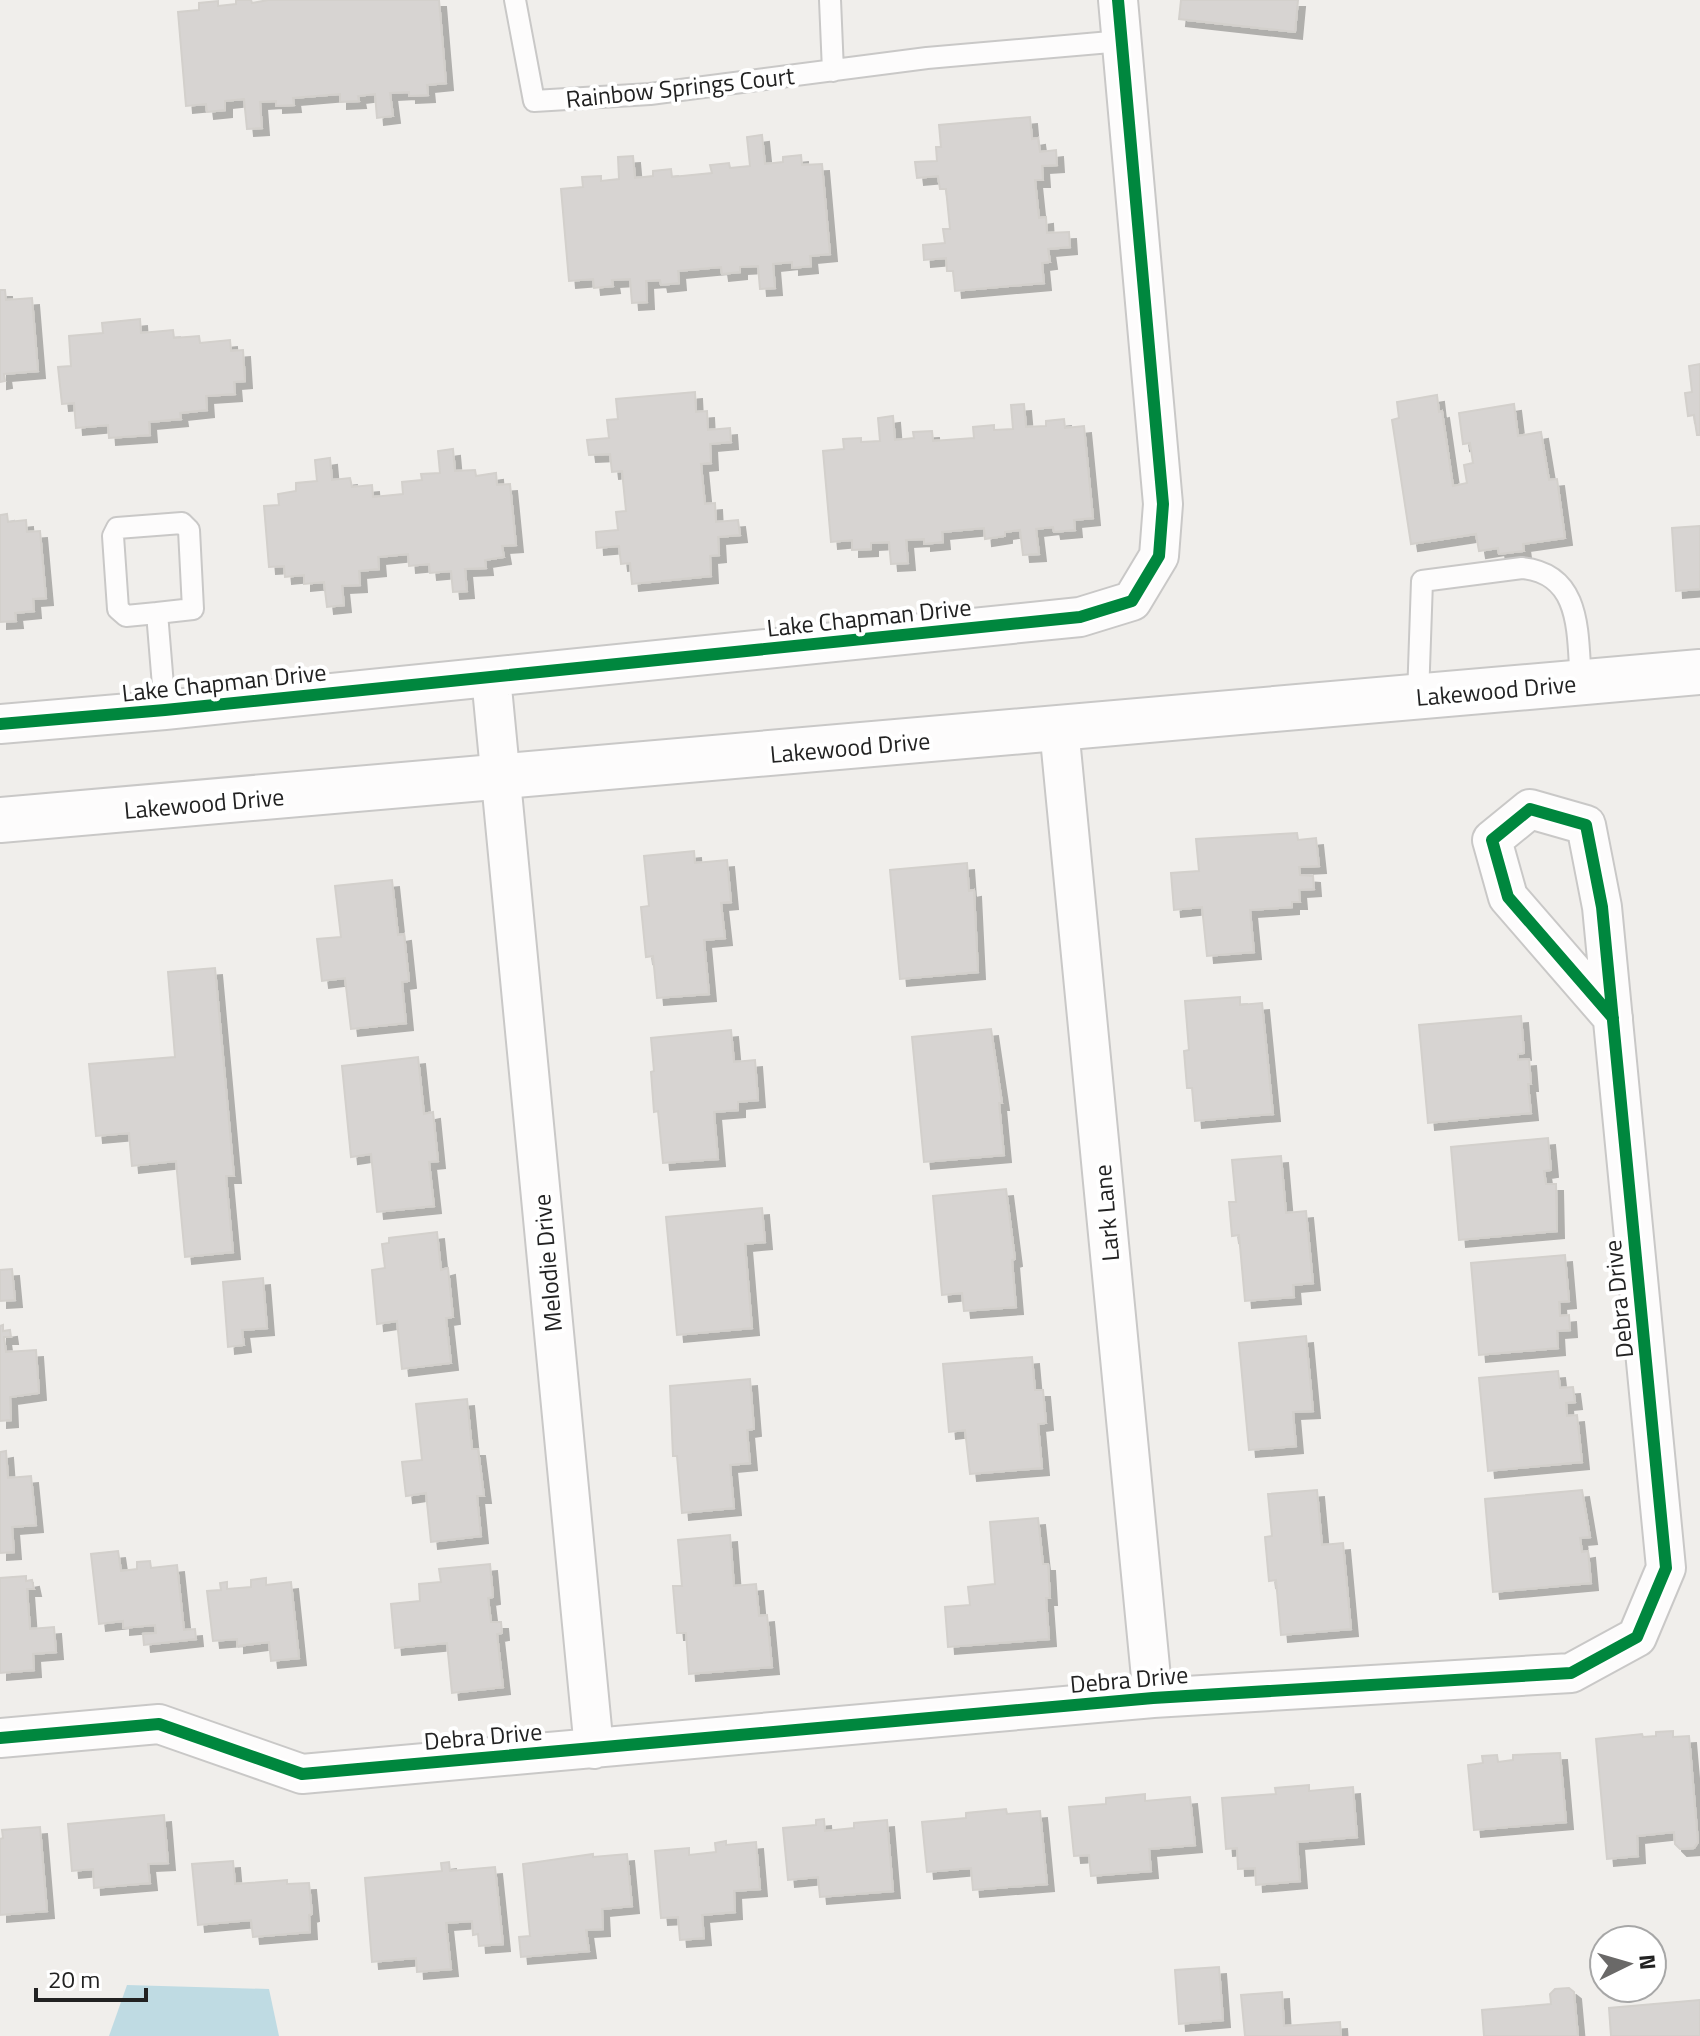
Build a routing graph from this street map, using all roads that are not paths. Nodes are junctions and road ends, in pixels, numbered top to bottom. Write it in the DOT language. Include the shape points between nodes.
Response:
graph roads {
  1 [pos="515,0"];
  2 [pos="830,0"];
  3 [pos="1118,0"];
  4 [pos="1122,41"];
  5 [pos="833,71"];
  6 [pos="157,613"];
  7 [pos="1700,672"];
  8 [pos="491,677"];
  9 [pos="1581,682"];
  10 [pos="1418,697"];
  11 [pos="165,710"];
  12 [pos="0,724"];
  13 [pos="1059,728"];
  14 [pos="500,777"];
  15 [pos="0,820"];
  16 [pos="1613,1018"];
  17 [pos="1153,1698"];
  18 [pos="0,1738"];
  19 [pos="594,1749"];
  1 -- 5 [label="lane, Rainbow Springs Court" via="534,101 650,94"];
  2 -- 5 [label="lane"];
  3 -- 4 [label="street, Lake Chapman Drive"];
  4 -- 5 [label="lane, Rainbow Springs Court"];
  4 -- 8 [label="street, Lake Chapman Drive" via="1163,504 1159,556 1132,601 1080,617"];
  6 -- 6 [label="lane" via="189,611 194,605 189,530 182,523 117,528 113,536 118,609 126,616"];
  6 -- 11 [label="lane"];
  7 -- 9 [label="street, Lakewood Drive"];
  8 -- 11 [label="street, Lake Chapman Drive"];
  8 -- 14 [label="street, Melodie Drive"];
  9 -- 10 [label="street, Lakewood Drive"];
  9 -- 10 [label="lane" via="1574,607 1560,583 1522,568 1422,581"];
  10 -- 13 [label="street, Lakewood Drive"];
  11 -- 12 [label="street, Lake Chapman Drive"];
  13 -- 14 [label="street, Lakewood Drive"];
  13 -- 17 [label="street, Lark Lane"];
  14 -- 15 [label="street, Lakewood Drive"];
  14 -- 19 [label="street, Melodie Drive"];
  16 -- 16 [label="street, Debra Drive" via="1602,907 1586,825 1530,809 1492,840 1508,897"];
  16 -- 17 [label="street, Debra Drive" via="1666,1568 1637,1637 1571,1673"];
  17 -- 19 [label="street, Debra Drive"];
  18 -- 19 [label="street, Debra Drive" via="159,1724 302,1774"];
}
